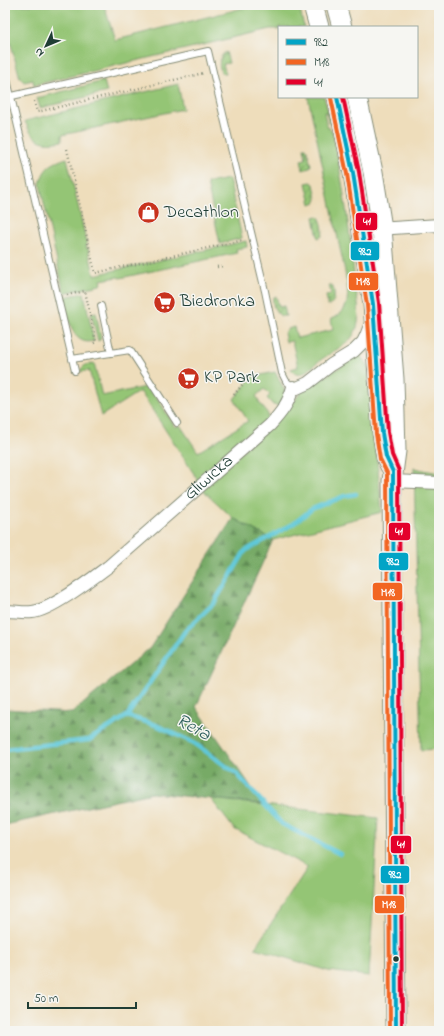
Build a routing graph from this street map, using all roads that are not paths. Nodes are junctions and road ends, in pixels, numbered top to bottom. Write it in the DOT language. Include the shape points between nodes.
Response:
graph roads {
  1 [pos="313,5"];
  2 [pos="336,5"];
  3 [pos="319,26"];
  4 [pos="342,26"];
  5 [pos="5,71"];
  6 [pos="12,96"];
  7 [pos="338,98"];
  8 [pos="357,98"];
  9 [pos="439,225"];
  10 [pos="382,228"];
  11 [pos="362,230"];
  12 [pos="373,304"];
  13 [pos="101,306"];
  14 [pos="111,353"];
  15 [pos="72,359"];
  16 [pos="75,371"];
  17 [pos="293,387"];
  18 [pos="177,423"];
  19 [pos="393,477"];
  20 [pos="439,482"];
  21 [pos="5,610"];
  22 [pos="396,1031"];
  1 -- 3 [label="main road"];
  2 -- 4 [label="main road"];
  5 -- 6 [label="lane"];
  6 -- 15 [label="lane"];
  6 -- 17 [label="lane" via="208,51 282,373"];
  7 -- 11 [label="main road"];
  8 -- 10 [label="main road"];
  9 -- 10 [label="street"];
  10 -- 11 [label="street"];
  10 -- 19 [label="main road" via="394,379 396,451"];
  11 -- 12 [label="main road"];
  12 -- 17 [label="street" via="369,331 363,342 308,383"];
  12 -- 19 [label="main road" via="382,433"];
  13 -- 14 [label="lane"];
  14 -- 15 [label="lane"];
  14 -- 18 [label="lane" via="130,350"];
  15 -- 16 [label="lane"];
  17 -- 21 [label="street, Gliwicka" via="284,410 270,425 109,566 48,606 33,612"];
  19 -- 20 [label="street"];
  19 -- 22 [label="main road"];
}
